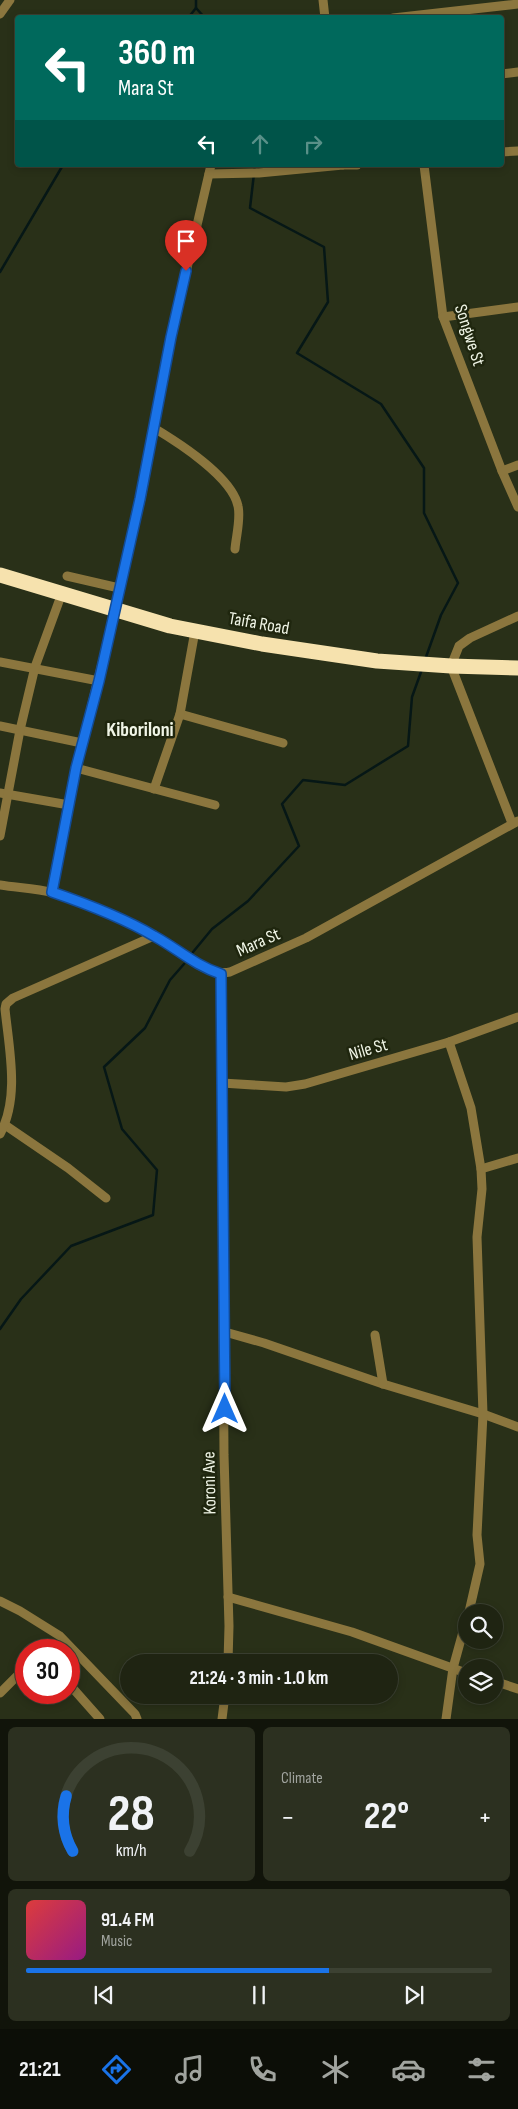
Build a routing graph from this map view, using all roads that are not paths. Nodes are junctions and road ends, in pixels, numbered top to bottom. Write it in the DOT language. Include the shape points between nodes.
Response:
graph roads {
  1 [pos="10,0"];
  2 [pos="323,0"];
  3 [pos="518,4"];
  4 [pos="0,14"];
  5 [pos="325,15"];
  6 [pos="420,15"];
  7 [pos="518,72"];
  8 [pos="504,74"];
  9 [pos="518,151"];
  10 [pos="504,152"];
  11 [pos="322,167"];
  12 [pos="424,167"];
  13 [pos="210,169"];
  14 [pos="518,307"];
  15 [pos="443,317"];
  16 [pos="154,428"];
  17 [pos="518,465"];
  18 [pos="502,471"];
  19 [pos="518,507"];
  20 [pos="235,549"];
  21 [pos="0,575"];
  22 [pos="67,576"];
  23 [pos="119,588"];
  24 [pos="62,593"];
  25 [pos="116,611"];
  26 [pos="518,616"];
  27 [pos="195,630"];
  28 [pos="0,662"];
  29 [pos="452,666"];
  30 [pos="35,667"];
  31 [pos="518,668"];
  32 [pos="99,681"];
  33 [pos="180,714"];
  34 [pos="0,726"];
  35 [pos="20,730"];
  36 [pos="82,743"];
  37 [pos="283,743"];
  38 [pos="76,768"];
  39 [pos="154,789"];
  40 [pos="4,794"];
  41 [pos="69,805"];
  42 [pos="215,805"];
  43 [pos="515,822"];
  44 [pos="0,836"];
  45 [pos="0,885"];
  46 [pos="52,892"];
  47 [pos="154,936"];
  48 [pos="221,974"];
  49 [pos="3,1004"];
  50 [pos="518,1017"];
  51 [pos="449,1042"];
  52 [pos="222,1083"];
  53 [pos="4,1111"];
  54 [pos="5,1125"];
  55 [pos="0,1134"];
  56 [pos="518,1158"];
  57 [pos="482,1169"];
  58 [pos="106,1198"];
  59 [pos="225,1332"];
  60 [pos="375,1334"];
  61 [pos="383,1384"];
  62 [pos="483,1414"];
  63 [pos="518,1427"];
  64 [pos="228,1597"];
  65 [pos="0,1601"];
  66 [pos="471,1604"];
  67 [pos="458,1649"];
  68 [pos="228,1654"];
  69 [pos="453,1668"];
  70 [pos="458,1670"];
  71 [pos="15,1678"];
  72 [pos="503,1684"];
  73 [pos="518,1689"];
  74 [pos="0,1693"];
  75 [pos="80,1696"];
  76 [pos="224,1704"];
  77 [pos="100,1719"];
  78 [pos="137,1719"];
  79 [pos="222,1719"];
  80 [pos="446,1719"];
  1 -- 4 [label="street"];
  2 -- 5 [label="street"];
  3 -- 6 [label="street"];
  7 -- 8 [label="street"];
  9 -- 10 [label="street"];
  11 -- 13 [label="street" via="259,173"];
  12 -- 15 [label="street, Songwe St"];
  13 -- 16 [label="street" via="171,337"];
  14 -- 15 [label="street"];
  15 -- 18 [label="street, Songwe St"];
  16 -- 20 [label="street" via="188,450 225,481 239,509"];
  16 -- 23 [label="street"];
  17 -- 18 [label="street"];
  18 -- 19 [label="street, Songwe St"];
  21 -- 24 [label="highway, Taifa Road"];
  22 -- 23 [label="street"];
  23 -- 25 [label="street"];
  24 -- 25 [label="highway, Taifa Road"];
  24 -- 30 [label="street"];
  25 -- 27 [label="highway, Taifa Road"];
  25 -- 32 [label="street"];
  26 -- 29 [label="street" via="459,646"];
  27 -- 29 [label="highway, Taifa Road" via="262,644 377,660"];
  27 -- 33 [label="street"];
  28 -- 30 [label="street"];
  29 -- 31 [label="highway, Taifa Road"];
  29 -- 43 [label="street"];
  30 -- 32 [label="street"];
  30 -- 35 [label="street"];
  32 -- 36 [label="street"];
  33 -- 37 [label="street"];
  33 -- 39 [label="street"];
  34 -- 35 [label="street"];
  35 -- 36 [label="street"];
  35 -- 40 [label="street"];
  36 -- 38 [label="street"];
  38 -- 39 [label="street"];
  38 -- 41 [label="street"];
  39 -- 42 [label="street"];
  40 -- 41 [label="street"];
  40 -- 44 [label="street"];
  41 -- 46 [label="street"];
  43 -- 48 [label="street, Mara St" via="306,938"];
  45 -- 46 [label="street, Mara St"];
  46 -- 47 [label="street, Mara St"];
  47 -- 48 [label="street, Mara St" via="203,968"];
  47 -- 49 [label="street"];
  48 -- 52 [label="street, Koroni Ave"];
  49 -- 53 [label="street" via="11,1070"];
  50 -- 51 [label="street, Nile St"];
  51 -- 52 [label="street, Nile St" via="305,1084 286,1087"];
  51 -- 57 [label="street" via="471,1108"];
  52 -- 59 [label="street, Koroni Ave"];
  53 -- 54 [label="street"];
  54 -- 55 [label="street"];
  54 -- 58 [label="street"];
  56 -- 57 [label="street"];
  57 -- 62 [label="street" via="477,1254"];
  59 -- 61 [label="street"];
  59 -- 64 [label="street, Koroni Ave"];
  60 -- 61 [label="street"];
  61 -- 62 [label="street"];
  62 -- 63 [label="street"];
  62 -- 66 [label="street" via="477,1535 480,1564"];
  64 -- 68 [label="street, Koroni Ave"];
  64 -- 69 [label="street" via="352,1632"];
  65 -- 78 [label="street" via="60,1636"];
  67 -- 69 [label="street"];
  69 -- 70 [label="street"];
  69 -- 80 [label="street"];
  71 -- 74 [label="street"];
  72 -- 73 [label="street"];
  75 -- 77 [label="street"];
  76 -- 79 [label="street"];
}
